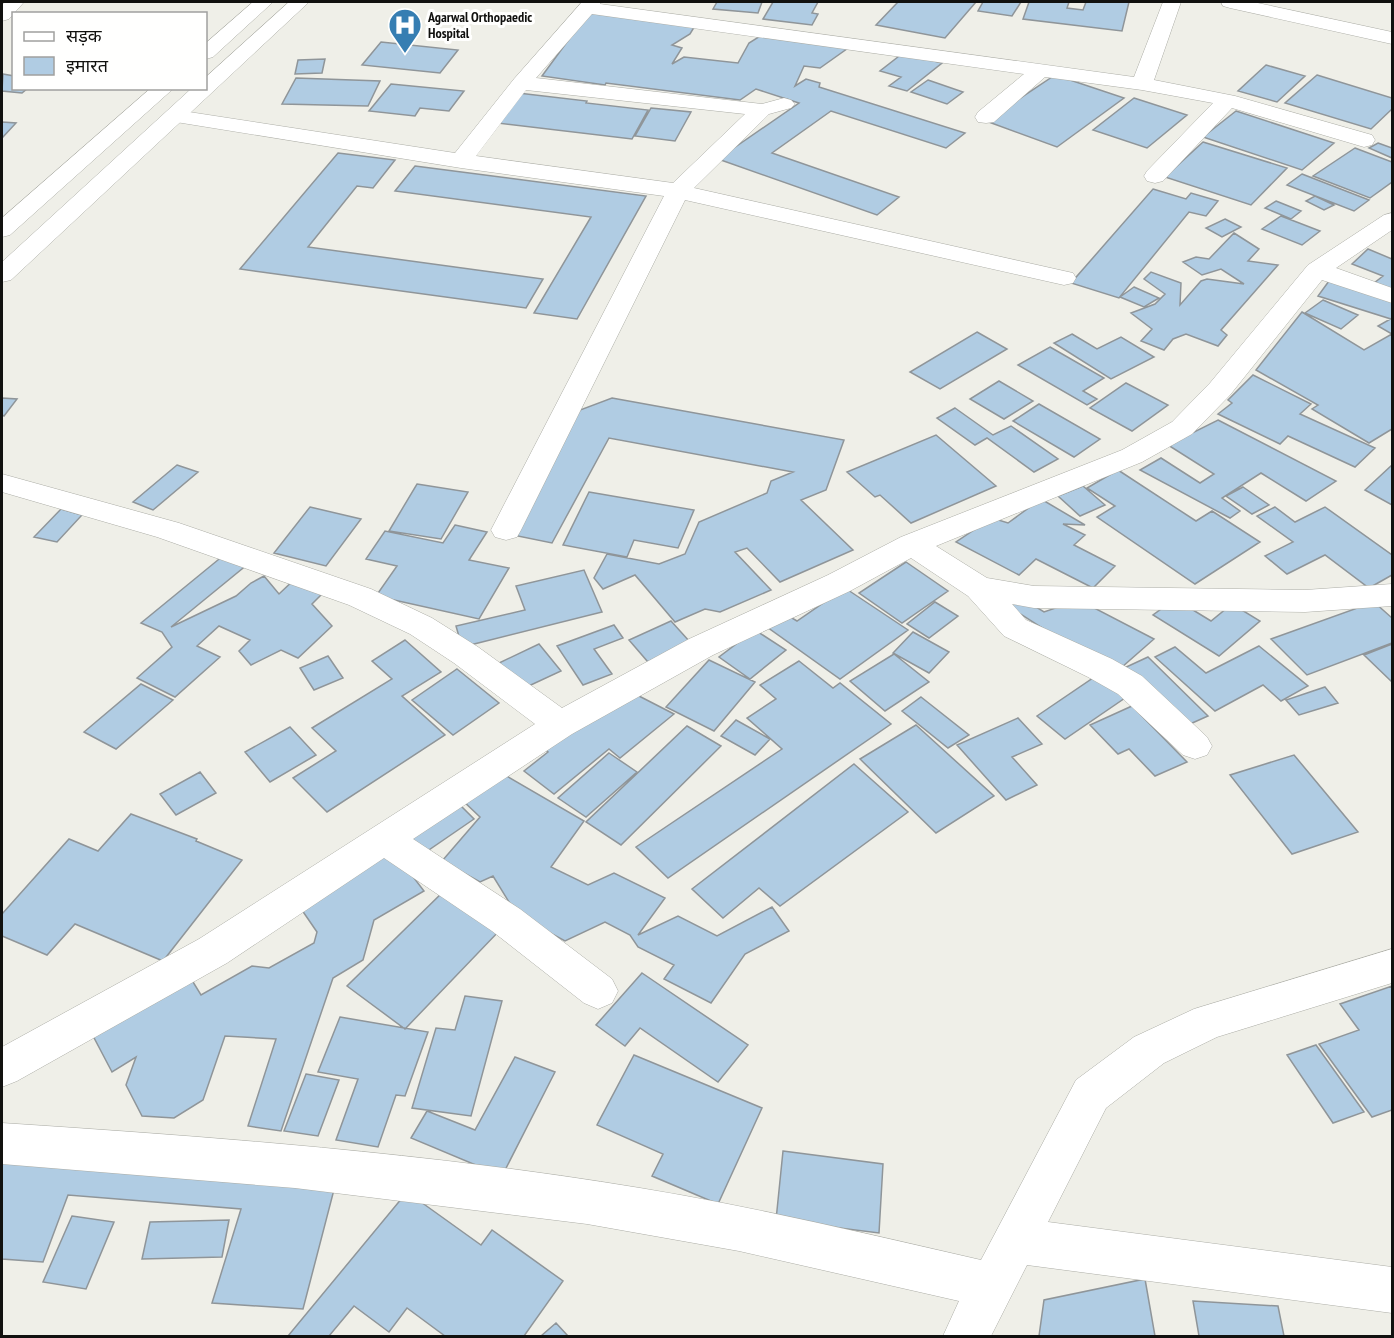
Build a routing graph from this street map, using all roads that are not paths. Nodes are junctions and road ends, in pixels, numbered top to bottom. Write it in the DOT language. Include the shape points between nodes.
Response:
graph roads {
  1 [pos="15,2"];
  2 [pos="264,2"];
  3 [pos="300,2"];
  4 [pos="1172,2"];
  5 [pos="1230,2"];
  6 [pos="590,5"];
  7 [pos="2,15"];
  8 [pos="1392,38"];
  9 [pos="207,52"];
  10 [pos="1042,69"];
  11 [pos="521,83"];
  12 [pos="1142,84"];
  13 [pos="207,86"];
  14 [pos="162,90"];
  15 [pos="203,90"];
  16 [pos="1228,100"];
  17 [pos="784,104"];
  18 [pos="762,110"];
  19 [pos="176,116"];
  20 [pos="986,117"];
  21 [pos="1364,140"];
  22 [pos="461,160"];
  23 [pos="1155,176"];
  24 [pos="678,191"];
  25 [pos="1392,220"];
  26 [pos="2,230"];
  27 [pos="1317,270"];
  28 [pos="2,275"];
  29 [pos="1064,278"];
  30 [pos="1392,296"];
  31 [pos="2,483"];
  32 [pos="506,530"];
  33 [pos="912,544"];
  34 [pos="979,588"];
  35 [pos="1392,595"];
  36 [pos="560,725"];
  37 [pos="1196,746"];
  38 [pos="384,839"];
  39 [pos="1392,966"];
  40 [pos="598,991"];
  41 [pos="2,1068"];
  42 [pos="2,1144"];
  43 [pos="1017,1240"];
  44 [pos="991,1285"];
  45 [pos="1392,1290"];
  46 [pos="966,1336"];
  1 -- 7 [label="street"];
  2 -- 9 [label="street"];
  3 -- 13 [label="street"];
  4 -- 12 [label="street"];
  5 -- 8 [label="street"];
  6 -- 10 [label="street"];
  6 -- 11 [label="street"];
  10 -- 12 [label="street"];
  10 -- 20 [label="street"];
  11 -- 18 [label="street"];
  11 -- 22 [label="street"];
  12 -- 16 [label="street"];
  14 -- 26 [label="street"];
  15 -- 19 [label="street"];
  16 -- 21 [label="street"];
  16 -- 23 [label="street"];
  17 -- 18 [label="street"];
  18 -- 24 [label="street"];
  19 -- 22 [label="street"];
  19 -- 28 [label="street"];
  22 -- 24 [label="street"];
  24 -- 29 [label="street"];
  24 -- 32 [label="street"];
  25 -- 27 [label="street"];
  27 -- 30 [label="street"];
  27 -- 33 [label="street" via="1266,336 1182,428 1132,456"];
  31 -- 36 [label="street" via="168,530 360,597 421,626"];
  33 -- 34 [label="street"];
  33 -- 36 [label="street" via="702,647"];
  34 -- 35 [label="street" via="1046,597 1305,601"];
  34 -- 37 [label="street" via="1015,628 1130,685"];
  36 -- 38 [label="street"];
  38 -- 40 [label="street" via="506,920"];
  38 -- 41 [label="street" via="213,951"];
  39 -- 43 [label="street" via="1208,1022 1149,1050 1091,1094"];
  42 -- 44 [label="street" via="386,1177 588,1202 794,1239"];
  43 -- 44 [label="street"];
  43 -- 45 [label="street"];
  44 -- 46 [label="street"];
}
